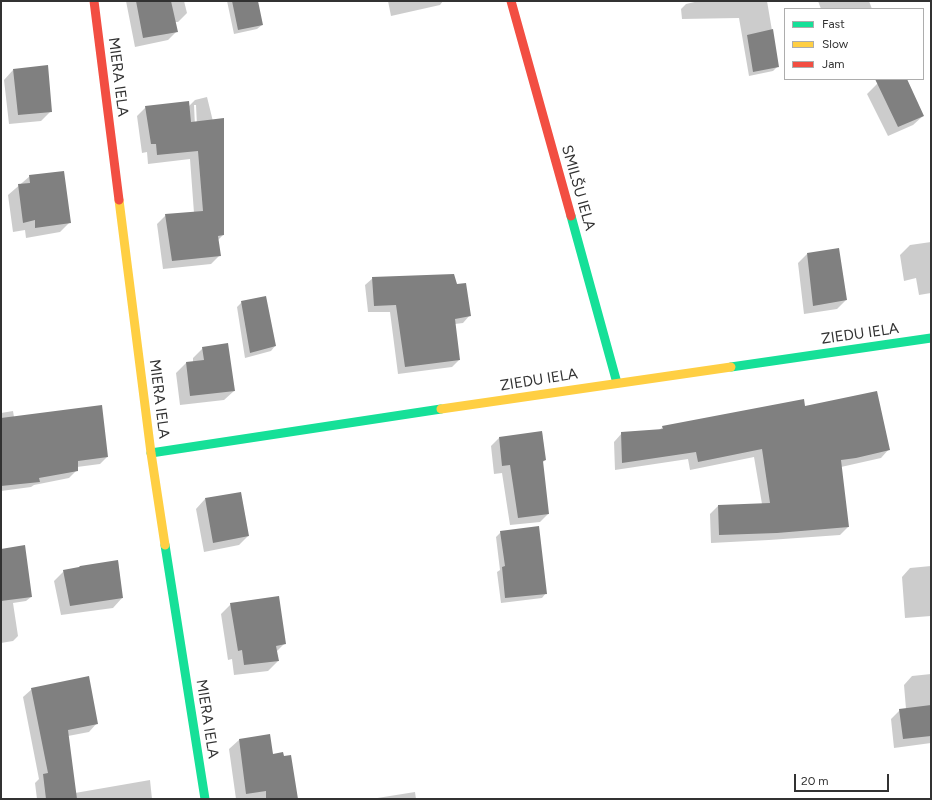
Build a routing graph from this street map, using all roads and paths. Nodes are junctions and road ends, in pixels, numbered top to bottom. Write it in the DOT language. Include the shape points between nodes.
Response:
graph roads {
  1 [pos="94,1"];
  2 [pos="511,1"];
  3 [pos="931,338"];
  4 [pos="617,383"];
  5 [pos="151,453"];
  6 [pos="205,799"];
  1 -- 5 [label="street, MIERA IELA"];
  2 -- 4 [label="street, SMILŠU IELA"];
  3 -- 4 [label="street, ZIEDU IELA"];
  4 -- 5 [label="street, ZIEDU IELA"];
  5 -- 6 [label="street, MIERA IELA"];
}
